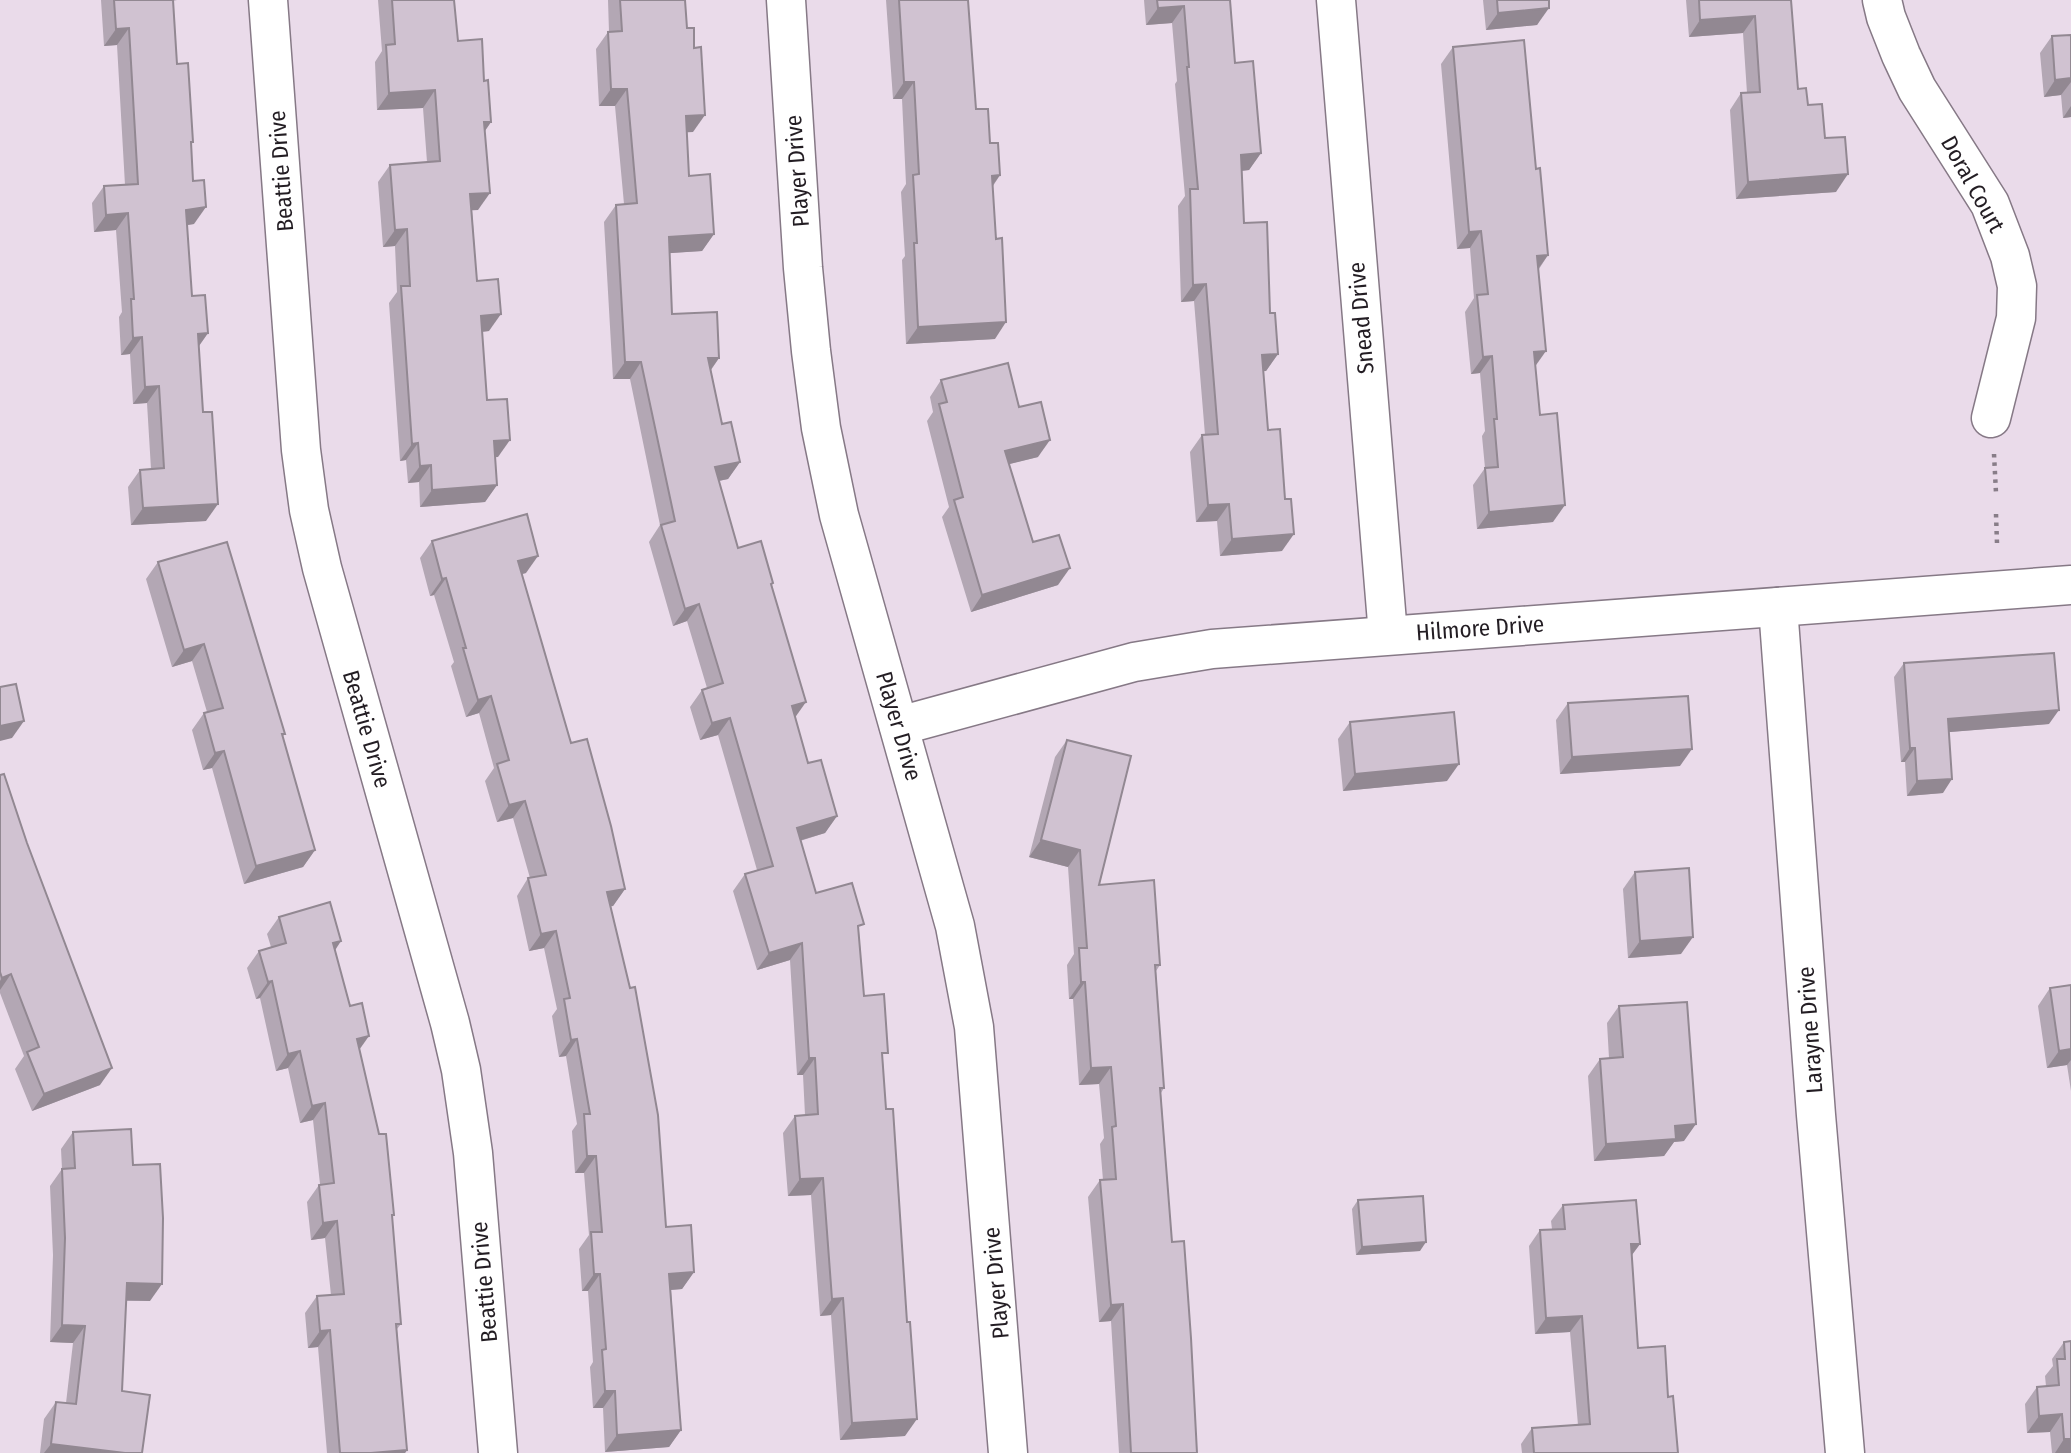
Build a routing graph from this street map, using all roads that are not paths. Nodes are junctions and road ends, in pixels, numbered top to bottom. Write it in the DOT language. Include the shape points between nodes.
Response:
graph roads {
  1 [pos="268,0"];
  2 [pos="786,0"];
  3 [pos="1336,0"];
  4 [pos="1882,0"];
  5 [pos="1992,418"];
  6 [pos="2071,585"];
  7 [pos="1779,607"];
  8 [pos="1388,635"];
  9 [pos="899,726"];
  10 [pos="498,1453"];
  11 [pos="1008,1453"];
  12 [pos="1845,1453"];
  1 -- 10 [label="street, Beattie Drive" via="309,510 461,1070 473,1153"];
  2 -- 9 [label="street, Player Drive" via="803,268 821,428 839,514"];
  3 -- 8 [label="street, Snead Drive"];
  4 -- 5 [label="street, Doral Court" via="1917,89 1990,204 2010,256 2017,286 2017,318"];
  6 -- 7 [label="street, Hilmore Drive"];
  7 -- 8 [label="street, Hilmore Drive"];
  7 -- 12 [label="street, Larayne Drive"];
  8 -- 9 [label="street, Hilmore Drive" via="1212,649 1133,662"];
  9 -- 11 [label="street, Player Drive" via="956,926 975,1027"];
}
